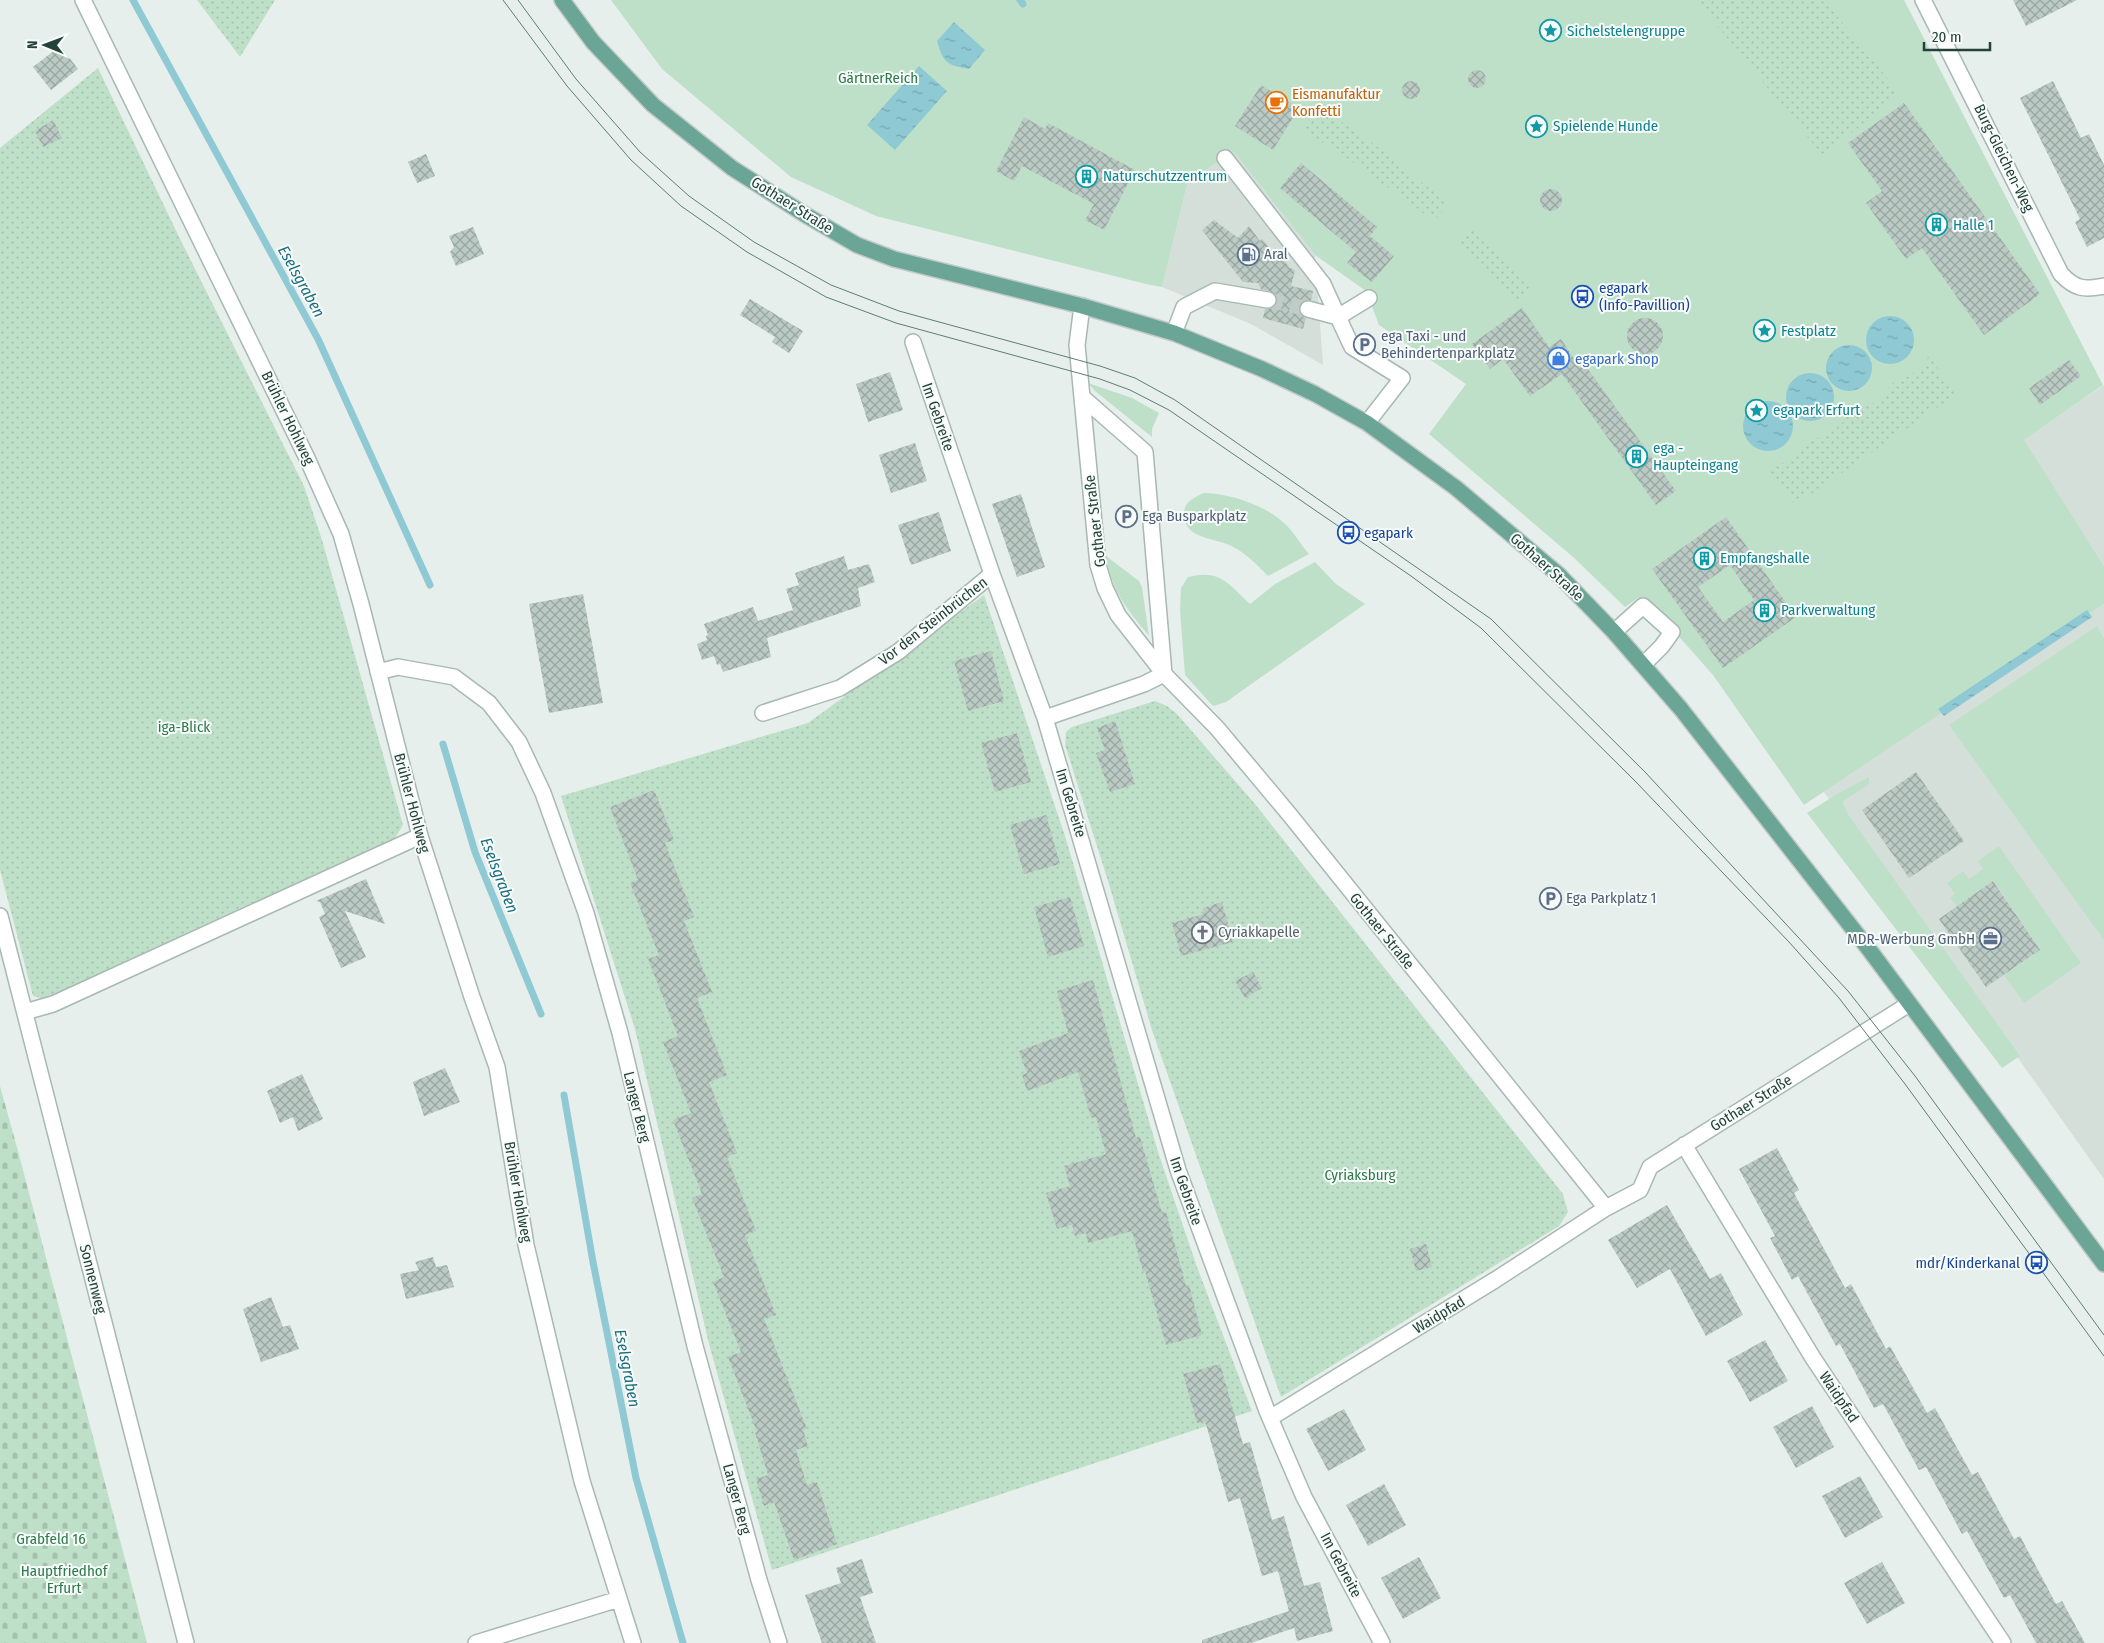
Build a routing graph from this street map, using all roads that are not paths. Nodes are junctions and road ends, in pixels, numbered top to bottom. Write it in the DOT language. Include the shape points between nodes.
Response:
graph roads {
  1 [pos="84,0"];
  2 [pos="562,0"];
  3 [pos="1923,0"];
  4 [pos="1225,158"];
  5 [pos="2104,286"];
  6 [pos="1370,298"];
  7 [pos="1268,300"];
  8 [pos="1082,306"];
  9 [pos="1308,309"];
  10 [pos="1338,317"];
  11 [pos="1174,333"];
  12 [pos="913,342"];
  13 [pos="1082,397"];
  14 [pos="1367,423"];
  15 [pos="992,574"];
  16 [pos="1614,632"];
  17 [pos="1643,665"];
  18 [pos="378,672"];
  19 [pos="1164,674"];
  20 [pos="763,713"];
  21 [pos="1045,718"];
  22 [pos="420,836"];
  23 [pos="0,916"];
  24 [pos="1909,1004"];
  25 [pos="25,1012"];
  26 [pos="1684,1145"];
  27 [pos="1606,1208"];
  28 [pos="2104,1264"];
  29 [pos="1270,1418"];
  30 [pos="619,1599"];
  31 [pos="186,1643"];
  32 [pos="476,1643"];
  33 [pos="633,1643"];
  34 [pos="779,1643"];
  35 [pos="1382,1643"];
  36 [pos="2003,1643"];
  1 -- 18 [label="street, Brühler Hohlweg" via="324,493 341,534"];
  2 -- 8 [label="main road, Gothaer Straße" via="593,42 652,105 732,168 811,218 858,245 894,259"];
  3 -- 5 [label="street, Burg-Gleichen-Weg" via="2061,274 2071,284 2082,288"];
  4 -- 10 [label="street" via="1323,284"];
  6 -- 10 [label="street"];
  7 -- 11 [label="street" via="1215,291 1184,306"];
  8 -- 11 [label="main road, Gothaer Straße"];
  8 -- 13 [label="street, Gothaer Straße" via="1077,344"];
  9 -- 10 [label="street"];
  10 -- 14 [label="street" via="1352,347 1402,378"];
  11 -- 14 [label="main road, Gothaer Straße" via="1282,377"];
  12 -- 15 [label="street, Im Gebreite"];
  13 -- 19 [label="street, Gothaer Straße" via="1102,580 1118,615"];
  13 -- 19 [label="street" via="1145,452"];
  14 -- 16 [label="main road, Gothaer Straße" via="1498,522 1558,575"];
  15 -- 20 [label="street, Vor den Steinbrüchen" via="898,652 840,688"];
  15 -- 21 [label="street, Im Gebreite"];
  16 -- 17 [label="main road, Gothaer Straße"];
  16 -- 17 [label="street" via="1643,606 1672,632"];
  17 -- 24 [label="main road, Gothaer Straße" via="1760,808"];
  18 -- 22 [label="street, Brühler Hohlweg"];
  18 -- 34 [label="street, Langer Berg" via="398,668 454,677 490,703 519,742 543,793 586,914 617,1024 695,1346"];
  19 -- 21 [label="street"];
  19 -- 27 [label="street, Gothaer Straße" via="1217,728 1289,814"];
  21 -- 29 [label="street, Im Gebreite" via="1178,1170"];
  22 -- 25 [label="street" via="53,1004"];
  22 -- 30 [label="street, Brühler Hohlweg" via="497,1067 526,1245 582,1481"];
  23 -- 25 [label="street, Sonnenweg"];
  24 -- 26 [label="street, Gothaer Straße"];
  24 -- 28 [label="main road, Gothaer Straße"];
  25 -- 31 [label="street, Sonnenweg"];
  26 -- 27 [label="street, Gothaer Straße" via="1650,1166 1640,1190"];
  26 -- 36 [label="street, Waidpfad" via="1813,1358"];
  27 -- 29 [label="street, Waidpfad" via="1496,1280"];
  29 -- 35 [label="street, Im Gebreite" via="1304,1497"];
  30 -- 32 [label="street"];
  30 -- 33 [label="street, Brühler Hohlweg"];
}
